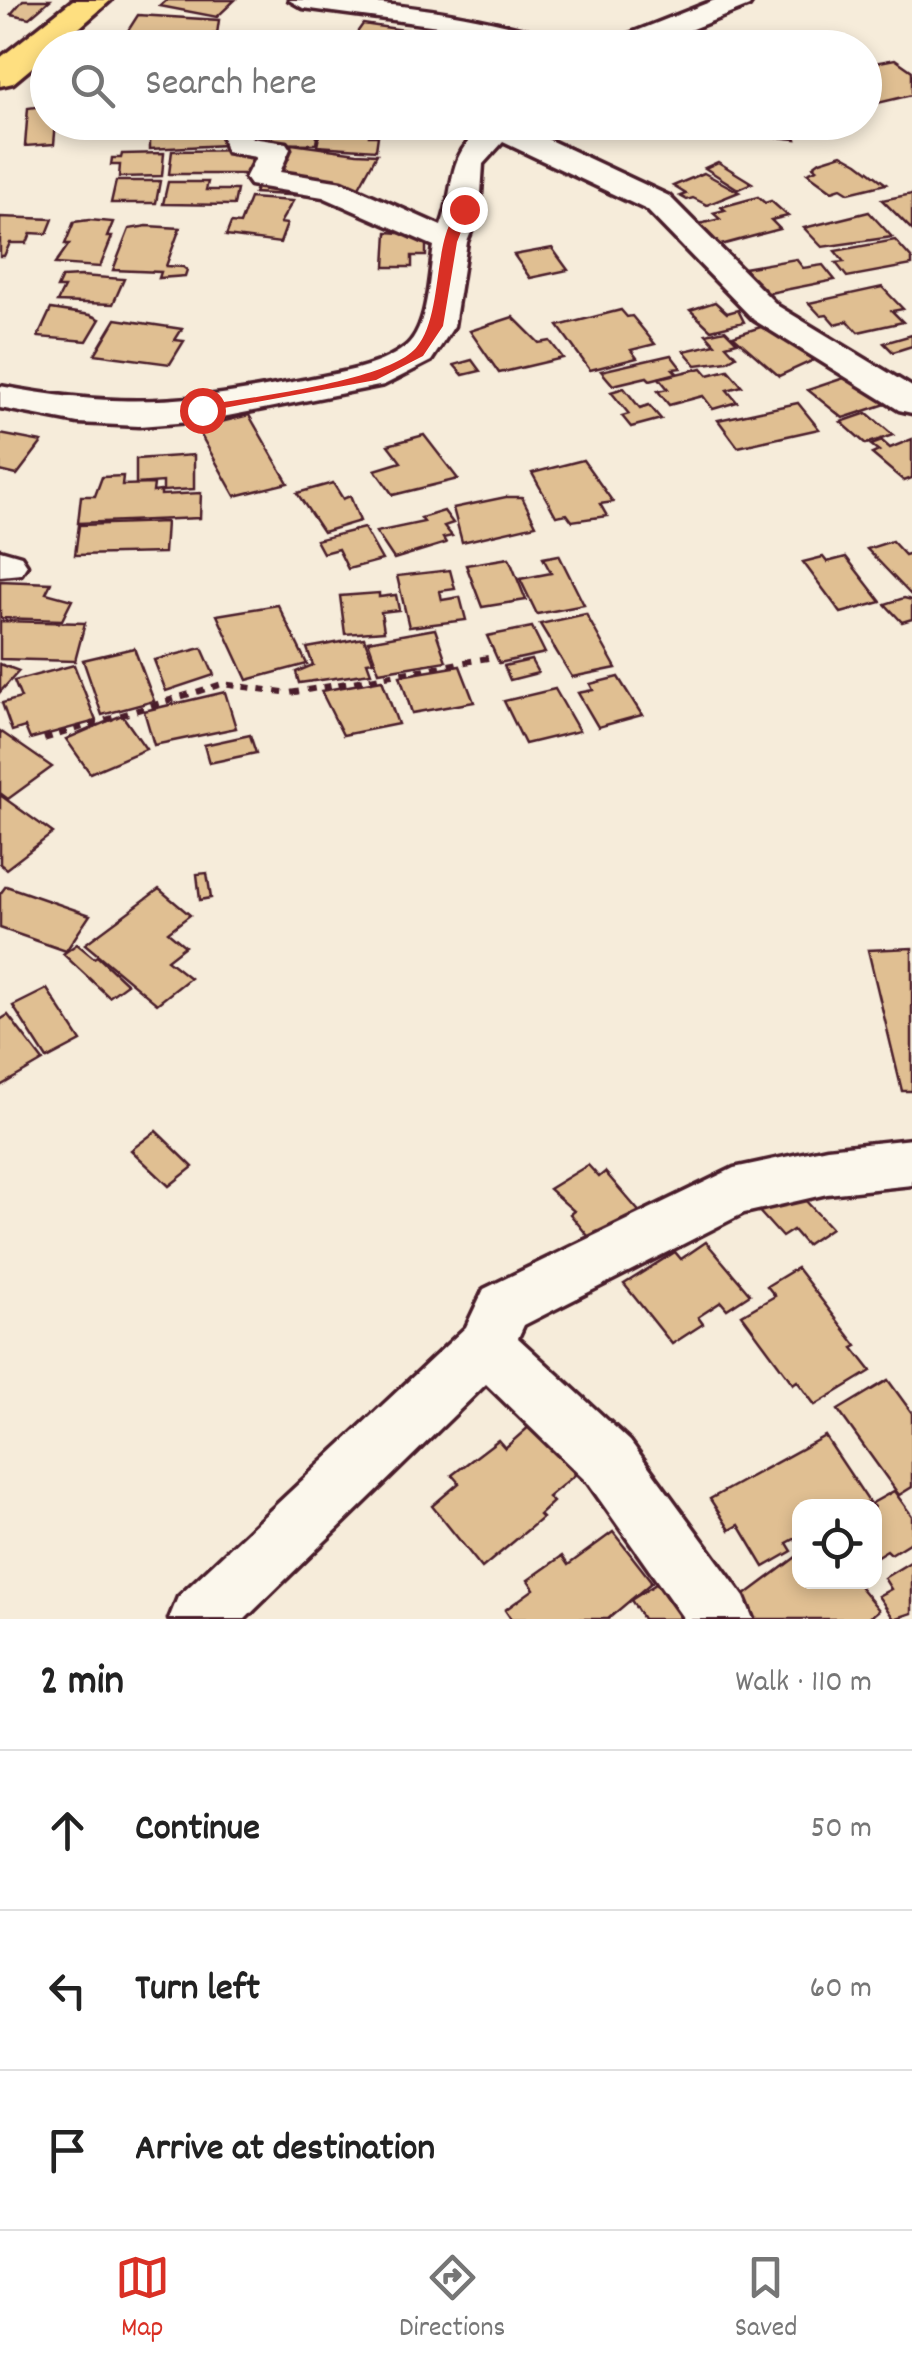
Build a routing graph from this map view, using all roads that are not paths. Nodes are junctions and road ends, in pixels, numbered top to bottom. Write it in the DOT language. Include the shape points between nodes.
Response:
graph roads {
  1 [pos="94,0"];
  2 [pos="123,0"];
  3 [pos="303,0"];
  4 [pos="739,0"];
  5 [pos="59,30"];
  6 [pos="87,30"];
  7 [pos="443,30"];
  8 [pos="665,30"];
  9 [pos="30,54"];
  10 [pos="30,69"];
  11 [pos="1,79"];
  12 [pos="236,140"];
  13 [pos="485,140"];
  14 [pos="527,140"];
  15 [pos="451,242"];
  16 [pos="0,397"];
  17 [pos="912,402"];
  18 [pos="912,1162"];
  19 [pos="486,1346"];
  20 [pos="200,1619"];
  21 [pos="722,1619"];
  1 -- 5 [label="main road"];
  2 -- 6 [label="main road"];
  3 -- 7 [label="street"];
  4 -- 8 [label="street"];
  9 -- 11 [label="main road"];
  10 -- 11 [label="main road"];
  12 -- 15 [label="street" via="237,146 276,149 261,178 331,190"];
  13 -- 15 [label="street" via="468,164 464,209"];
  14 -- 17 [label="street" via="658,203 766,313"];
  15 -- 16 [label="street" via="437,326 418,354 372,378 202,410 139,414 78,412"];
  18 -- 19 [label="street" via="734,1192 504,1307"];
  19 -- 20 [label="street"];
  19 -- 21 [label="street" via="609,1462"];
}
